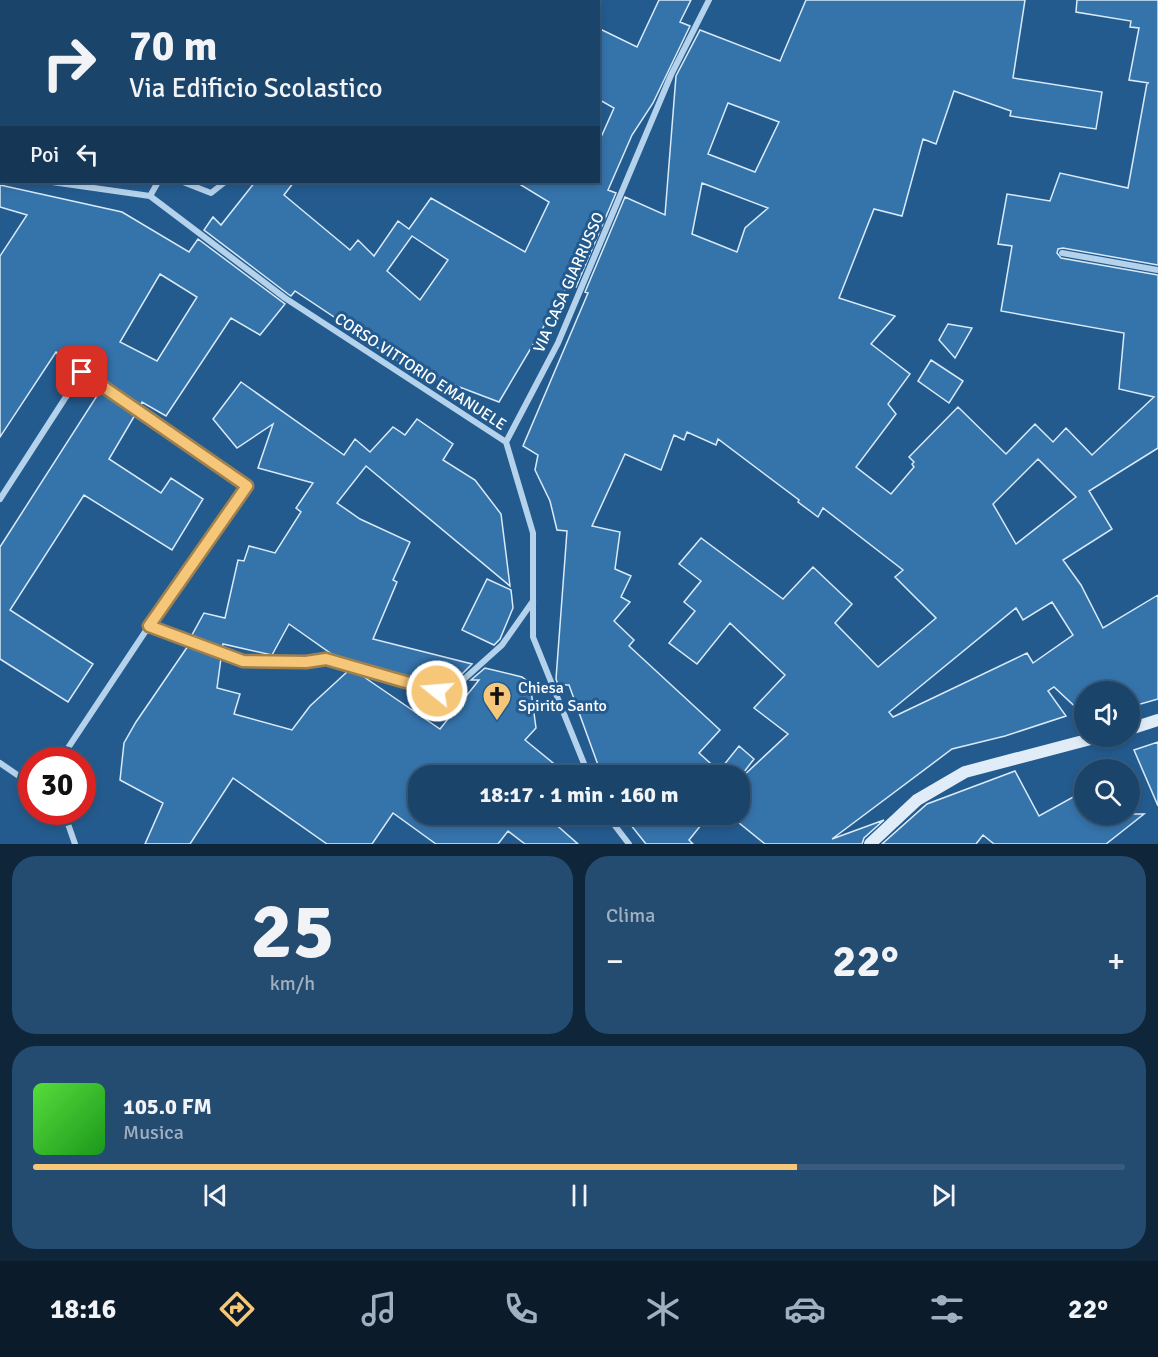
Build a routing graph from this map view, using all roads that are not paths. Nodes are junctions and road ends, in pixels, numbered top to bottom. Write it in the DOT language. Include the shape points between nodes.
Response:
graph roads {
  1 [pos="709,0"];
  2 [pos="59,183"];
  3 [pos="157,183"];
  4 [pos="186,183"];
  5 [pos="224,183"];
  6 [pos="150,196"];
  7 [pos="1062,253"];
  8 [pos="1158,270"];
  9 [pos="506,442"];
  10 [pos="0,499"];
  11 [pos="533,601"];
  12 [pos="149,626"];
  13 [pos="1158,720"];
  14 [pos="1140,726"];
  15 [pos="1074,743"];
  16 [pos="69,747"];
  17 [pos="0,763"];
  18 [pos="585,765"];
  19 [pos="18,775"];
  20 [pos="68,825"];
  21 [pos="614,825"];
  22 [pos="75,844"];
  23 [pos="629,844"];
  24 [pos="870,844"];
  1 -- 9 [label="street, VIA CASA GIARRUSSO" via="670,75 558,343"];
  2 -- 6 [label="street, CORSO VITTORIO EMANUELE"];
  3 -- 6 [label="street"];
  4 -- 5 [label="street" via="211,193"];
  6 -- 9 [label="street, CORSO VITTORIO EMANUELE" via="285,298"];
  7 -- 8 [label="street"];
  9 -- 11 [label="street, CORSO VITTORIO EMANUELE" via="533,533"];
  10 -- 12 [label="street" via="82,372 247,486"];
  11 -- 12 [label="street" via="502,645 463,680 437,691 326,659 243,661"];
  11 -- 18 [label="street, CORSO VITTORIO EMANUELE" via="533,637"];
  12 -- 16 [label="street"];
  13 -- 14 [label="main road"];
  15 -- 24 [label="main road" via="965,772 917,800"];
  17 -- 19 [label="street"];
  20 -- 22 [label="street"];
  21 -- 23 [label="street"];
}
